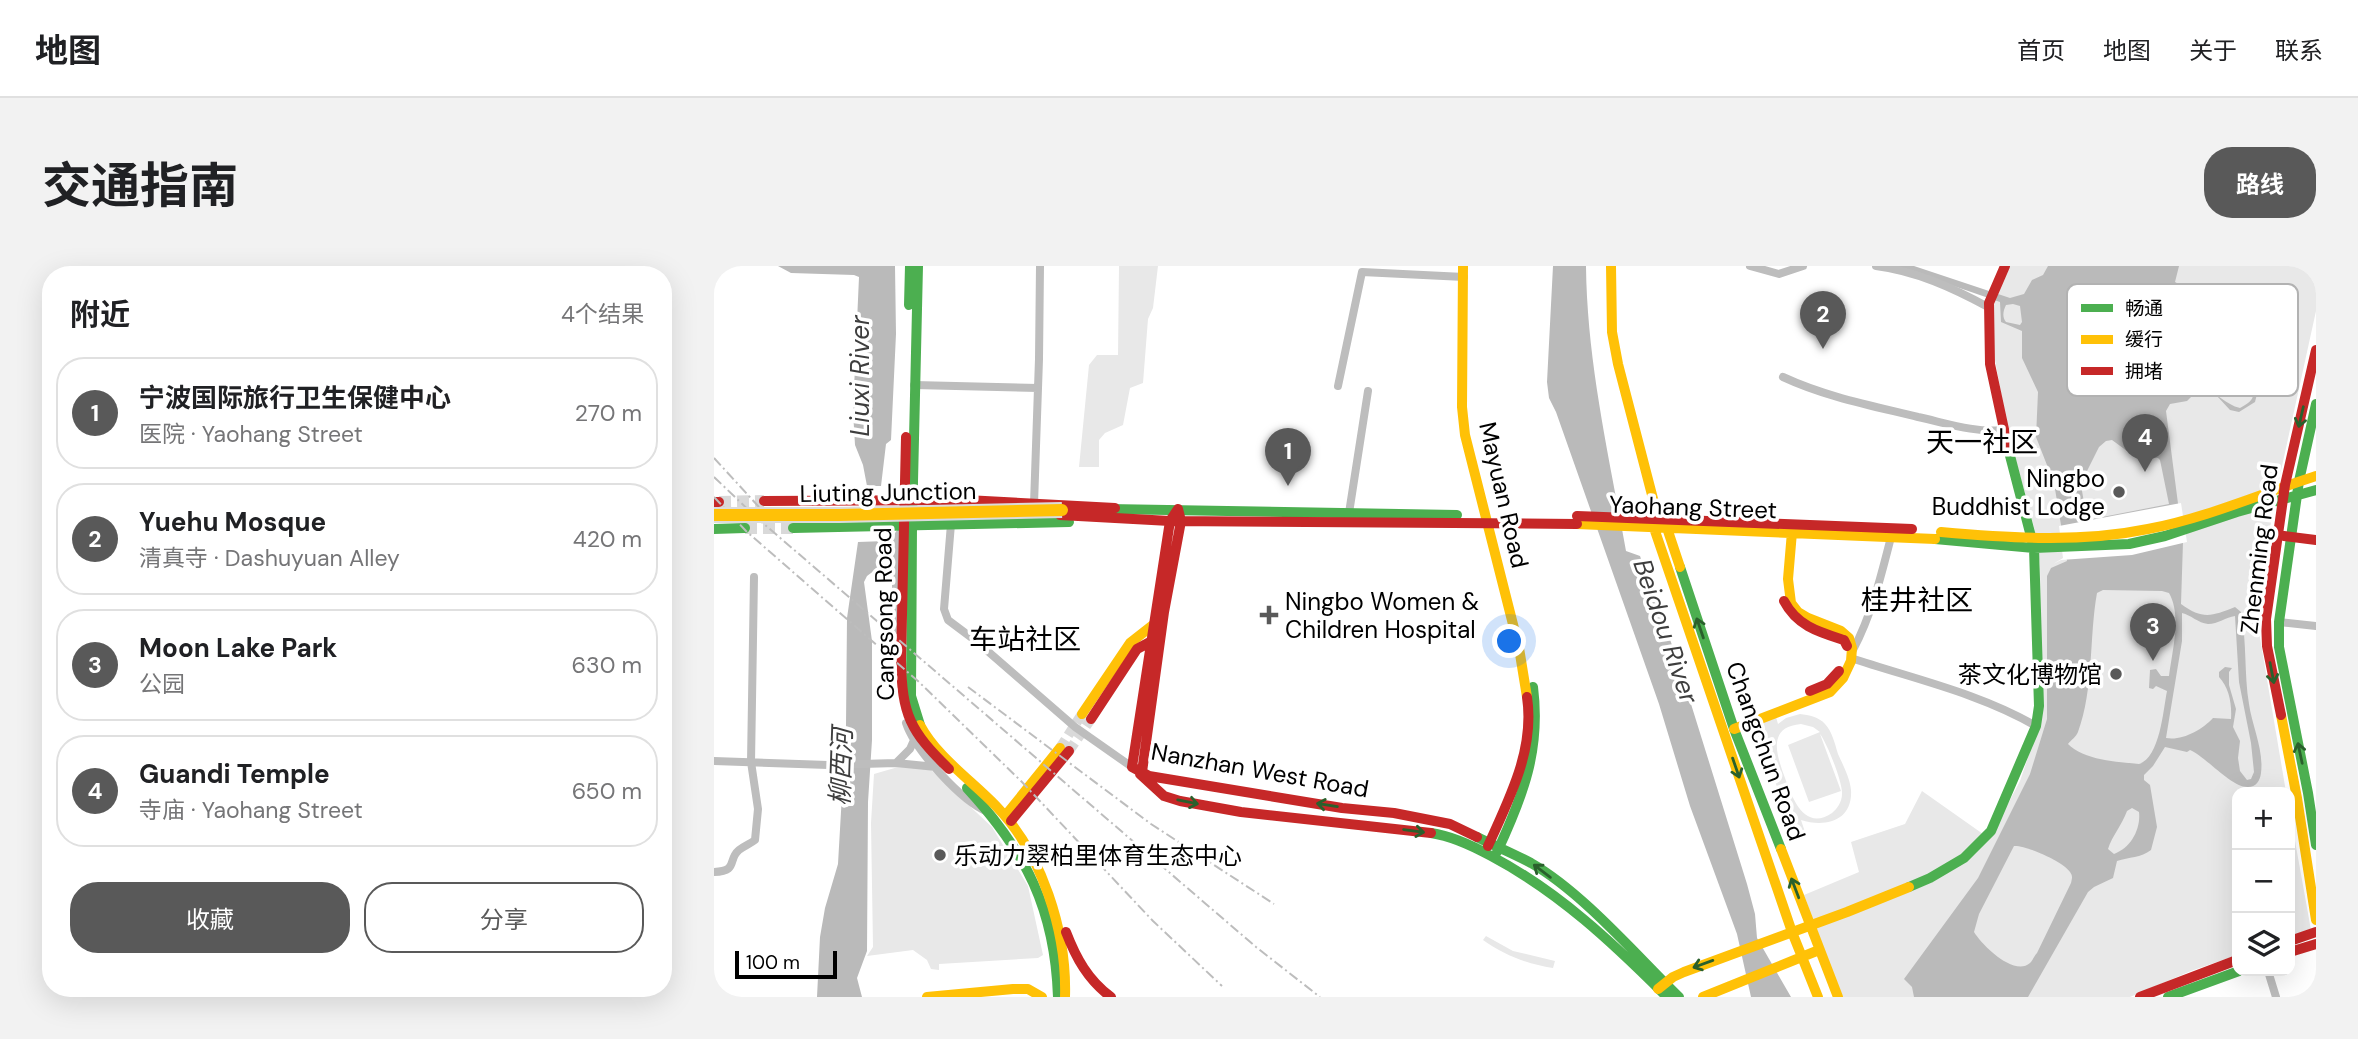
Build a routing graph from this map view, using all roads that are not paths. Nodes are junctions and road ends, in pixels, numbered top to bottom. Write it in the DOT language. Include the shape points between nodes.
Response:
graph roads {
  1 [pos="910,266"];
  2 [pos="918,266"];
  3 [pos="1040,266"];
  4 [pos="1611,266"];
  5 [pos="1750,266"];
  6 [pos="1804,266"];
  7 [pos="1876,266"];
  8 [pos="2005,266"];
  9 [pos="1363,269"];
  10 [pos="1463,272"];
  11 [pos="1989,305"];
  12 [pos="2316,350"];
  13 [pos="1783,377"];
  14 [pos="914,385"];
  15 [pos="1338,386"];
  16 [pos="1038,388"];
  17 [pos="1368,391"];
  18 [pos="2316,404"];
  19 [pos="2004,430"];
  20 [pos="2316,476"];
  21 [pos="2299,481"];
  22 [pos="2285,485"];
  23 [pos="2316,490"];
  24 [pos="2297,497"];
  25 [pos="912,500"];
  26 [pos="764,501"];
  27 [pos="2283,501"];
  28 [pos="1034,504"];
  29 [pos="1061,513"];
  30 [pos="1126,513"];
  31 [pos="1349,513"];
  32 [pos="2216,514"];
  33 [pos="714,515"];
  34 [pos="1176,517"];
  35 [pos="1488,519"];
  36 [pos="714,522"];
  37 [pos="1658,523"];
  38 [pos="951,524"];
  39 [pos="745,528"];
  40 [pos="793,528"];
  41 [pos="907,528"];
  42 [pos="714,529"];
  43 [pos="1789,532"];
  44 [pos="2277,535"];
  45 [pos="2291,536"];
  46 [pos="1891,537"];
  47 [pos="2316,540"];
  48 [pos="2033,543"];
  49 [pos="754,577"];
  50 [pos="2279,622"];
  51 [pos="1153,625"];
  52 [pos="2316,626"];
  53 [pos="1150,642"];
  54 [pos="1852,654"];
  55 [pos="1733,725"];
  56 [pos="2036,726"];
  57 [pos="914,740"];
  58 [pos="1064,749"];
  59 [pos="714,761"];
  60 [pos="751,762"];
  61 [pos="896,762"];
  62 [pos="936,767"];
  63 [pos="1137,770"];
  64 [pos="2312,792"];
  65 [pos="1006,819"];
  66 [pos="2316,845"];
  67 [pos="1492,850"];
  68 [pos="714,872"];
  69 [pos="2316,920"];
  70 [pos="1809,926"];
  71 [pos="1792,932"];
  72 [pos="2316,932"];
  73 [pos="2295,939"];
  74 [pos="2316,944"];
  75 [pos="1819,950"];
  76 [pos="2295,950"];
  77 [pos="1802,958"];
  78 [pos="2232,962"];
  79 [pos="2232,974"];
  80 [pos="2270,976"];
  81 [pos="1663,990"];
  82 [pos="927,997"];
  83 [pos="1042,997"];
  84 [pos="1058,997"];
  85 [pos="1065,997"];
  86 [pos="1111,997"];
  87 [pos="1679,997"];
  88 [pos="1703,997"];
  89 [pos="1818,997"];
  90 [pos="1838,997"];
  91 [pos="2140,997"];
  92 [pos="2168,997"];
  93 [pos="2276,997"];
  1 -- 65 [label="main road, Cangsong Road" via="903,695 909,722 923,744"];
  2 -- 14 [label="main road, Cangsong Road"];
  3 -- 16 [label="street"];
  4 -- 37 [label="main road, Changchun Road" via="1612,332"];
  5 -- 6 [label="street" via="1779,274"];
  7 -- 11 [label="street" via="1896,268"];
  8 -- 11 [label="main road"];
  9 -- 10 [label="street"];
  9 -- 15 [label="street"];
  10 -- 35 [label="main road, Mayuan Road" via="1462,407"];
  11 -- 19 [label="main road" via="1990,364"];
  12 -- 22 [label="main road, Zhenming Road, one-way"];
  13 -- 19 [label="street" via="1806,388 1900,412 1968,428"];
  14 -- 16 [label="street"];
  14 -- 25 [label="main road, Cangsong Road"];
  16 -- 28 [label="street"];
  17 -- 31 [label="street"];
  18 -- 21 [label="main road, Zhenming Road"];
  19 -- 48 [label="main road"];
  20 -- 21 [label="main road, Yaohang Street"];
  21 -- 22 [label="main road, Yaohang Street"];
  21 -- 24 [label="main road, Zhenming Road"];
  22 -- 27 [label="main road, Zhenming Road"];
  22 -- 32 [label="main road, Yaohang Street"];
  23 -- 24 [label="main road, Yaohang Street"];
  24 -- 27 [label="main road, Yaohang Street"];
  24 -- 45 [label="main road, Zhenming Road"];
  25 -- 26 [label="main road"];
  25 -- 28 [label="main road"];
  25 -- 41 [label="main road, Cangsong Road"];
  27 -- 32 [label="main road, Yaohang Street"];
  27 -- 44 [label="main road, Zhenming Road"];
  28 -- 30 [label="main road"];
  29 -- 30 [label="main road, Yaohang Street"];
  29 -- 33 [label="main road, Liuting Junction, bridge"];
  29 -- 36 [label="main road, Liuting Junction, bridge"];
  30 -- 34 [label="main road, Yaohang Street"];
  30 -- 38 [label="main road" via="1068,522"];
  31 -- 34 [label="main road, Yaohang Street"];
  31 -- 35 [label="main road, Yaohang Street"];
  32 -- 48 [label="main road, Yaohang Street" via="2165,536 2129,544"];
  34 -- 35 [label="main road, Yaohang Street"];
  34 -- 51 [label="main road"];
  34 -- 63 [label="main road"];
  35 -- 37 [label="main road, Yaohang Street"];
  35 -- 67 [label="main road, Mayuan Road" via="1537,707 1533,763"];
  37 -- 43 [label="main road, Yaohang Street"];
  37 -- 48 [label="main road, Yaohang Street" via="1922,530"];
  55 -- 37 [label="main road, Changchun Road, one-way"];
  37 -- 71 [label="main road, Changchun Road, one-way"];
  38 -- 41 [label="main road"];
  38 -- 63 [label="street" via="944,610 948,620 1075,727"];
  39 -- 42 [label="main road"];
  40 -- 41 [label="main road"];
  41 -- 57 [label="street" via="895,540 900,706"];
  41 -- 65 [label="main road, Cangsong Road" via="915,712 935,745"];
  43 -- 46 [label="main road, Yaohang Street"];
  43 -- 54 [label="main road" via="1790,602 1812,620 1842,632 1850,640"];
  43 -- 55 [label="main road" via="1784,603 1798,622 1844,640 1845,662 1836,677 1822,687"];
  44 -- 45 [label="main road"];
  44 -- 69 [label="main road, Zhenming Road, one-way" via="2267,646"];
  45 -- 47 [label="main road"];
  45 -- 50 [label="main road, Zhenming Road"];
  46 -- 48 [label="main road, Yaohang Street"];
  46 -- 54 [label="street" via="1875,601"];
  48 -- 56 [label="main road"];
  49 -- 60 [label="street"];
  50 -- 52 [label="street"];
  64 -- 50 [label="main road, Zhenming Road, one-way" via="2278,647"];
  51 -- 53 [label="main road"];
  51 -- 53 [label="main road" via="1130,643 1087,717 1137,649"];
  53 -- 63 [label="main road"];
  54 -- 55 [label="main road" via="1841,682 1829,692"];
  54 -- 56 [label="street" via="1954,690"];
  70 -- 55 [label="main road, Changchun Road, one-way"];
  56 -- 70 [label="main road" via="1991,831 1964,858 1930,878"];
  57 -- 61 [label="street"];
  57 -- 62 [label="street"];
  58 -- 65 [label="main road"];
  59 -- 60 [label="street"];
  60 -- 61 [label="street"];
  60 -- 68 [label="street" via="758,809 755,840 738,851 732,867"];
  61 -- 62 [label="street"];
  62 -- 65 [label="street" via="974,806"];
  67 -- 63 [label="main road, Nanzhan West Road, one-way" via="1450,824 1149,776"];
  63 -- 67 [label="main road, Nanzhan West Road, one-way" via="1164,796 1180,801 1436,834"];
  64 -- 66 [label="main road, Zhenming Road"];
  65 -- 84 [label="main road, Cangsong Road" via="1040,894 1058,961"];
  65 -- 85 [label="main road, Cangsong Road" via="1048,891 1065,958"];
  65 -- 86 [label="main road" via="1031,843 1079,964"];
  67 -- 81 [label="main road, Nanzhan West Road" via="1532,863 1557,882 1589,909"];
  70 -- 71 [label="main road"];
  70 -- 75 [label="main road, Changchun Road"];
  71 -- 77 [label="main road, Changchun Road"];
  71 -- 81 [label="main road, one-way" via="1684,972"];
  72 -- 73 [label="main road"];
  74 -- 76 [label="main road"];
  75 -- 77 [label="main road"];
  75 -- 90 [label="main road, Changchun Road"];
  77 -- 88 [label="main road"];
  77 -- 89 [label="main road, Changchun Road"];
  78 -- 91 [label="main road"];
  79 -- 92 [label="main road"];
  80 -- 93 [label="street"];
  81 -- 87 [label="main road, Nanzhan West Road"];
  82 -- 83 [label="main road" via="1028,989"];
}
